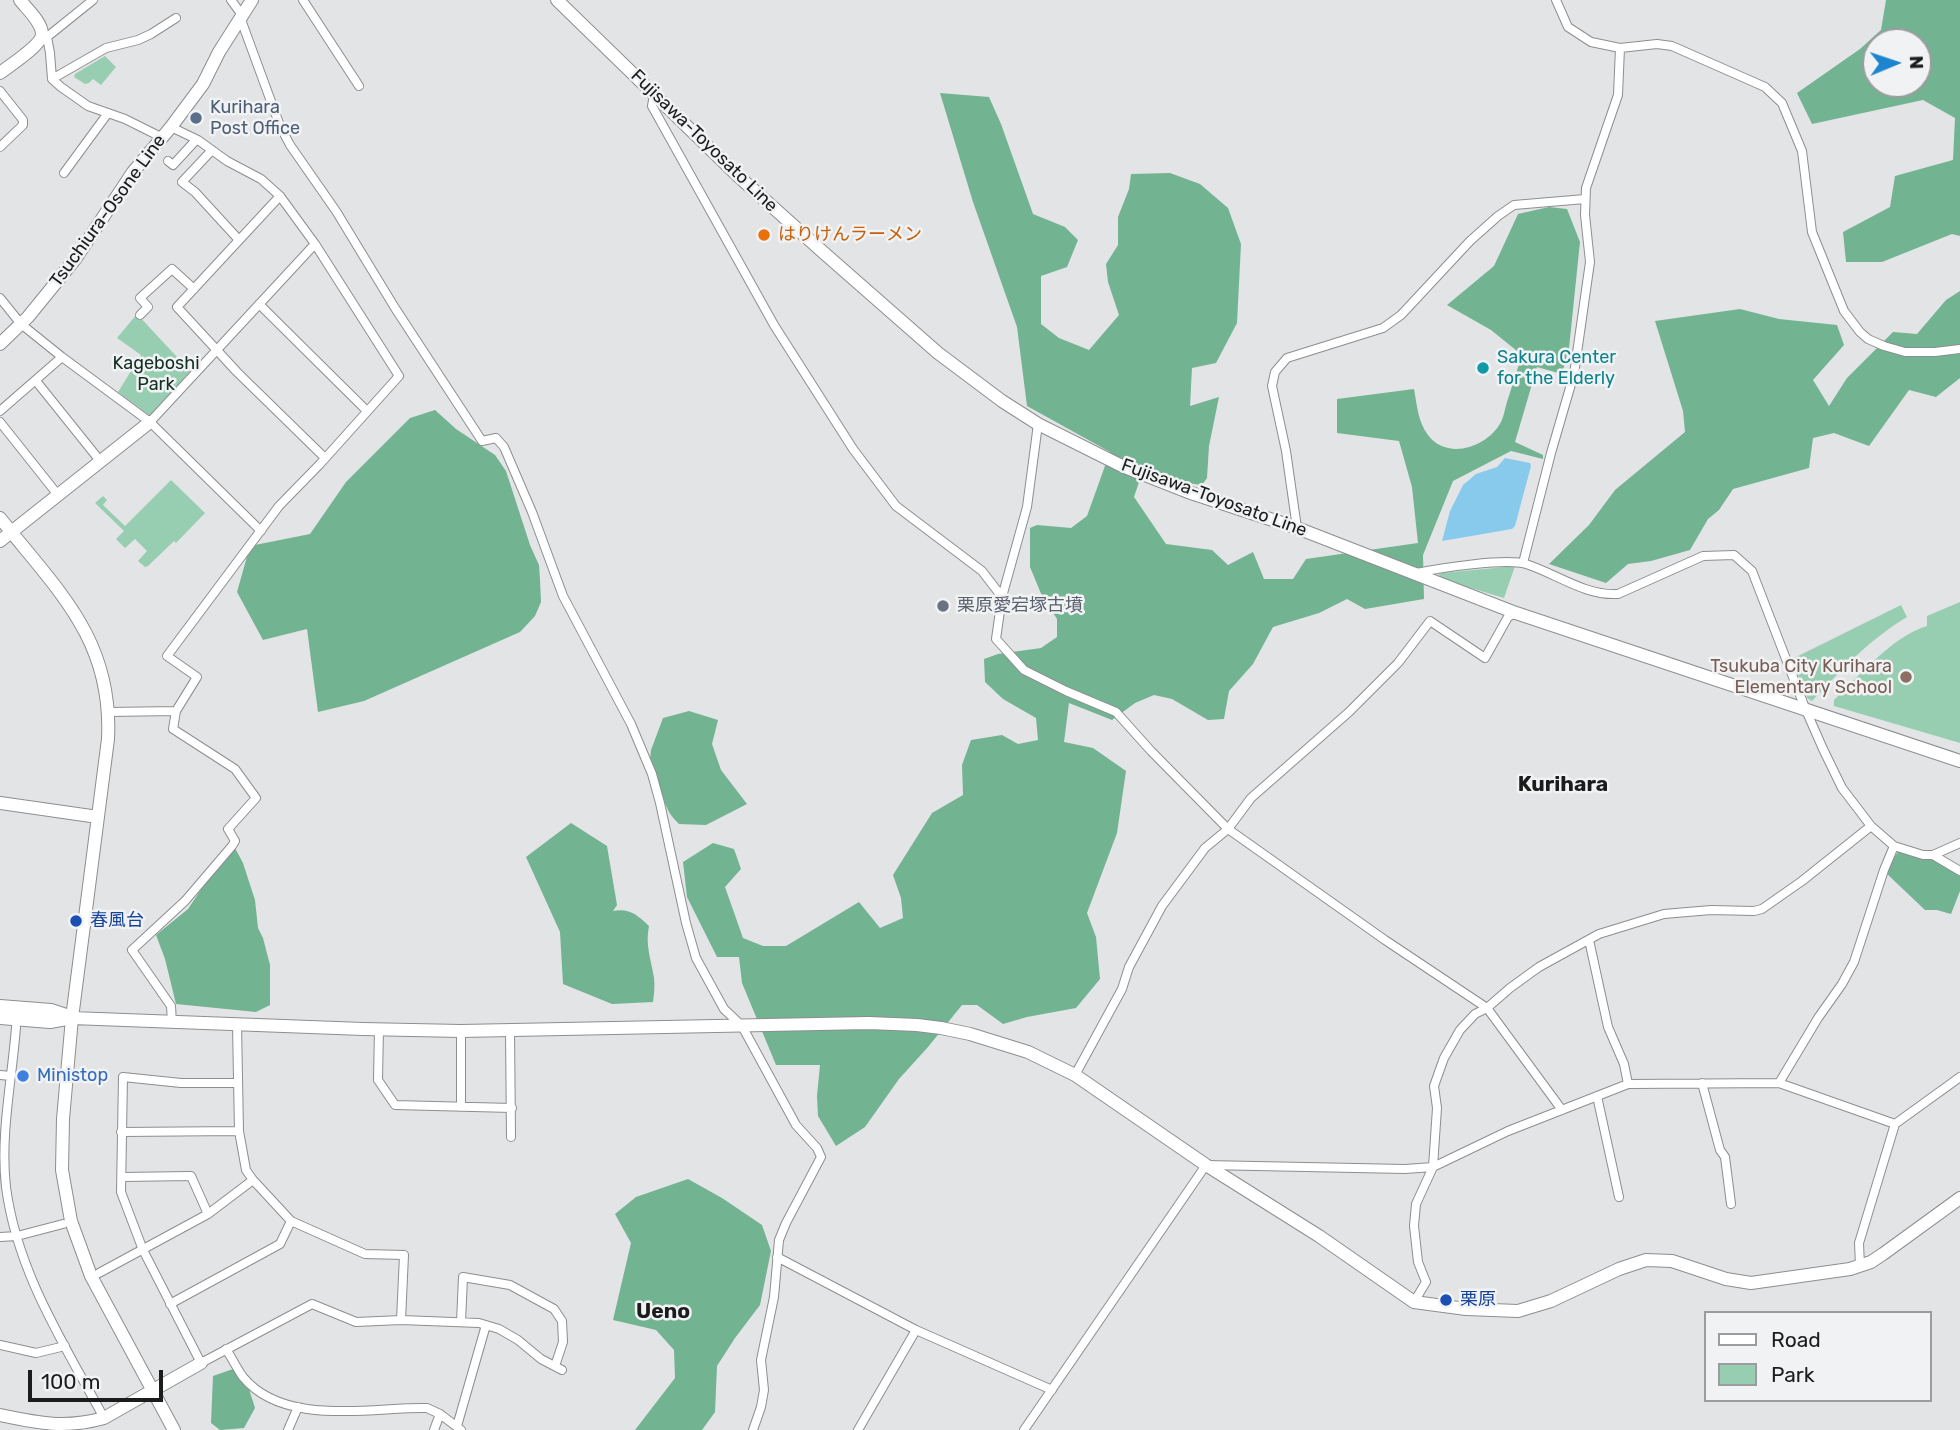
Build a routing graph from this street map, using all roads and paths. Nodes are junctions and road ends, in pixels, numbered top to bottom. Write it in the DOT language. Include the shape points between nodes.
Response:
graph roads {
  1 [pos="20,0"];
  2 [pos="93,0"];
  3 [pos="231,0"];
  4 [pos="253,0"];
  5 [pos="303,0"];
  6 [pos="557,0"];
  7 [pos="1556,0"];
  8 [pos="241,16"];
  9 [pos="176,18"];
  10 [pos="44,37"];
  11 [pos="1620,48"];
  12 [pos="0,73"];
  13 [pos="52,79"];
  14 [pos="359,86"];
  15 [pos="0,91"];
  16 [pos="654,95"];
  17 [pos="108,113"];
  18 [pos="171,127"];
  19 [pos="161,137"];
  20 [pos="196,140"];
  21 [pos="0,147"];
  22 [pos="212,150"];
  23 [pos="168,161"];
  24 [pos="64,173"];
  25 [pos="280,196"];
  26 [pos="1585,199"];
  27 [pos="239,240"];
  28 [pos="316,244"];
  29 [pos="194,289"];
  30 [pos="0,298"];
  31 [pos="260,304"];
  32 [pos="141,315"];
  33 [pos="21,324"];
  34 [pos="0,344"];
  35 [pos="1960,349"];
  36 [pos="216,350"];
  37 [pos="62,357"];
  38 [pos="36,381"];
  39 [pos="0,411"];
  40 [pos="367,411"];
  41 [pos="0,422"];
  42 [pos="150,422"];
  43 [pos="1038,424"];
  44 [pos="324,457"];
  45 [pos="101,462"];
  46 [pos="58,495"];
  47 [pos="0,517"];
  48 [pos="1297,528"];
  49 [pos="261,531"];
  50 [pos="12,532"];
  51 [pos="0,541"];
  52 [pos="1523,563"];
  53 [pos="1412,573"];
  54 [pos="1002,597"];
  55 [pos="1516,613"];
  56 [pos="1805,708"];
  57 [pos="176,711"];
  58 [pos="108,712"];
  59 [pos="1960,761"];
  60 [pos="0,803"];
  61 [pos="98,817"];
  62 [pos="1871,827"];
  63 [pos="1228,829"];
  64 [pos="1960,843"];
  65 [pos="1894,846"];
  66 [pos="1933,855"];
  67 [pos="1960,871"];
  68 [pos="1588,940"];
  69 [pos="0,1006"];
  70 [pos="1487,1008"];
  71 [pos="0,1018"];
  72 [pos="72,1018"];
  73 [pos="172,1023"];
  74 [pos="237,1024"];
  75 [pos="741,1026"];
  76 [pos="16,1027"];
  77 [pos="379,1030"];
  78 [pos="510,1030"];
  79 [pos="461,1031"];
  80 [pos="0,1075"];
  81 [pos="1076,1075"];
  82 [pos="11,1076"];
  83 [pos="1960,1077"];
  84 [pos="238,1083"];
  85 [pos="1702,1083"];
  86 [pos="1779,1083"];
  87 [pos="1628,1084"];
  88 [pos="1597,1096"];
  89 [pos="461,1107"];
  90 [pos="512,1108"];
  91 [pos="1562,1110"];
  92 [pos="1895,1124"];
  93 [pos="239,1131"];
  94 [pos="121,1132"];
  95 [pos="511,1138"];
  96 [pos="2,1142"];
  97 [pos="1206,1165"];
  98 [pos="1433,1167"];
  99 [pos="122,1177"];
  100 [pos="253,1180"];
  101 [pos="1619,1197"];
  102 [pos="1960,1198"];
  103 [pos="1731,1204"];
  104 [pos="208,1214"];
  105 [pos="291,1221"];
  106 [pos="63,1224"];
  107 [pos="17,1236"];
  108 [pos="0,1237"];
  109 [pos="143,1250"];
  110 [pos="777,1257"];
  111 [pos="1860,1266"];
  112 [pos="99,1273"];
  113 [pos="1415,1302"];
  114 [pos="170,1304"];
  115 [pos="401,1320"];
  116 [pos="461,1322"];
  117 [pos="486,1325"];
  118 [pos="916,1330"];
  119 [pos="0,1345"];
  120 [pos="65,1346"];
  121 [pos="226,1349"];
  122 [pos="201,1363"];
  123 [pos="1052,1390"];
  124 [pos="152,1391"];
  125 [pos="298,1407"];
  126 [pos="440,1414"];
  127 [pos="0,1415"];
  128 [pos="104,1418"];
  129 [pos="459,1428"];
  130 [pos="174,1430"];
  131 [pos="288,1430"];
  132 [pos="434,1430"];
  133 [pos="753,1430"];
  134 [pos="858,1430"];
  135 [pos="1024,1430"];
  1 -- 10 [label="street"];
  2 -- 10 [label="street"];
  3 -- 8 [label="street"];
  4 -- 8 [label="street, Tsuchiura-Osone Line"];
  5 -- 14 [label="street"];
  6 -- 16 [label="street, Fujisawa-Toyosato Line"];
  7 -- 11 [label="street" via="1568,27 1591,42"];
  8 -- 18 [label="street, Tsuchiura-Osone Line" via="203,84"];
  8 -- 75 [label="street" via="290,145 482,440 496,438 504,447 563,596 631,724 652,774 696,958 724,1009"];
  9 -- 13 [label="street" via="138,40 106,48"];
  10 -- 12 [label="street"];
  10 -- 13 [label="street"];
  11 -- 26 [label="street" via="1618,95"];
  11 -- 35 [label="street" via="1672,46 1765,87 1782,103 1802,151 1812,232 1844,311 1860,332 1884,346 1905,352"];
  13 -- 17 [label="street" via="88,106"];
  15 -- 21 [label="street" via="23,125"];
  16 -- 43 [label="street, Fujisawa-Toyosato Line" via="747,184 939,353"];
  16 -- 54 [label="street" via="652,106 774,325 853,449 895,506 982,571"];
  17 -- 19 [label="street"];
  17 -- 24 [label="street"];
  18 -- 19 [label="street, Tsuchiura-Osone Line"];
  18 -- 20 [label="street"];
  19 -- 33 [label="street, Tsuchiura-Osone Line" via="76,258"];
  20 -- 22 [label="street"];
  20 -- 23 [label="street" via="173,165"];
  22 -- 25 [label="street"];
  22 -- 27 [label="street" via="182,182"];
  25 -- 27 [label="street"];
  25 -- 28 [label="street"];
  26 -- 48 [label="street" via="1514,205 1470,241 1401,315 1382,328 1287,358 1275,372 1272,386"];
  26 -- 52 [label="street" via="1590,262 1581,334"];
  27 -- 29 [label="street"];
  28 -- 31 [label="street"];
  28 -- 40 [label="street" via="399,376"];
  29 -- 32 [label="street" via="172,269 140,298 148,307"];
  29 -- 36 [label="street" via="177,307"];
  30 -- 33 [label="street"];
  31 -- 36 [label="street"];
  31 -- 40 [label="street"];
  33 -- 34 [label="street, Tsuchiura-Osone Line"];
  33 -- 37 [label="street"];
  36 -- 42 [label="street"];
  36 -- 44 [label="street"];
  37 -- 38 [label="street"];
  37 -- 42 [label="street"];
  38 -- 39 [label="street"];
  38 -- 45 [label="street"];
  40 -- 44 [label="street"];
  41 -- 46 [label="street"];
  42 -- 45 [label="street"];
  42 -- 49 [label="street"];
  43 -- 48 [label="street, Fujisawa-Toyosato Line" via="1122,466"];
  43 -- 54 [label="street" via="1027,507"];
  44 -- 49 [label="street"];
  45 -- 46 [label="street"];
  46 -- 50 [label="street"];
  47 -- 50 [label="street"];
  48 -- 53 [label="street, Fujisawa-Toyosato Line"];
  49 -- 57 [label="street" via="167,656 197,677"];
  50 -- 51 [label="street"];
  50 -- 58 [label="street" via="83,627 100,668"];
  52 -- 53 [label="street"];
  52 -- 56 [label="street" via="1608,595 1703,556 1734,555 1752,571"];
  53 -- 55 [label="street, Fujisawa-Toyosato Line"];
  54 -- 63 [label="street" via="996,639 1024,670 1116,712"];
  55 -- 56 [label="street, Fujisawa-Toyosato Line"];
  55 -- 63 [label="street" via="1508,617 1485,658 1430,621 1398,663 1251,798"];
  56 -- 59 [label="street, Fujisawa-Toyosato Line"];
  56 -- 62 [label="street" via="1842,788"];
  57 -- 58 [label="street"];
  57 -- 73 [label="street" via="173,729 235,769 256,798 228,829 235,841 232,846 186,901 132,950 171,1006"];
  58 -- 61 [label="street"];
  60 -- 61 [label="street"];
  61 -- 72 [label="street"];
  62 -- 65 [label="street"];
  62 -- 68 [label="street" via="1762,909 1664,914"];
  63 -- 70 [label="street"];
  63 -- 81 [label="street" via="1205,848 1162,906"];
  64 -- 66 [label="street"];
  65 -- 66 [label="street"];
  65 -- 86 [label="street" via="1854,962"];
  66 -- 67 [label="street"];
  68 -- 70 [label="street" via="1539,967"];
  68 -- 87 [label="street" via="1608,1027 1625,1064"];
  69 -- 72 [label="street" via="51,1010"];
  70 -- 91 [label="street"];
  70 -- 98 [label="street" via="1460,1031 1434,1086"];
  71 -- 72 [label="street" via="50,1022"];
  72 -- 73 [label="street"];
  72 -- 124 [label="street" via="62,1153 71,1222 91,1276"];
  73 -- 74 [label="street"];
  74 -- 77 [label="street"];
  74 -- 84 [label="street"];
  75 -- 78 [label="street"];
  75 -- 81 [label="street" via="892,1023 942,1028 1028,1052"];
  75 -- 110 [label="street" via="796,1125 821,1157 786,1223"];
  76 -- 82 [label="street"];
  77 -- 79 [label="street"];
  77 -- 89 [label="street" via="378,1080 395,1105"];
  78 -- 79 [label="street"];
  78 -- 90 [label="street"];
  79 -- 89 [label="street"];
  80 -- 82 [label="street"];
  81 -- 97 [label="street"];
  82 -- 96 [label="street"];
  83 -- 92 [label="street"];
  84 -- 93 [label="street"];
  84 -- 94 [label="street" via="123,1077"];
  85 -- 86 [label="street"];
  85 -- 87 [label="street"];
  85 -- 103 [label="street" via="1725,1157"];
  86 -- 92 [label="street"];
  87 -- 88 [label="street"];
  88 -- 91 [label="street"];
  88 -- 101 [label="street"];
  89 -- 90 [label="street"];
  90 -- 95 [label="street"];
  91 -- 98 [label="street"];
  92 -- 111 [label="street" via="1859,1243"];
  93 -- 94 [label="street"];
  93 -- 100 [label="street" via="246,1170"];
  94 -- 99 [label="street"];
  96 -- 107 [label="street"];
  97 -- 98 [label="street"];
  97 -- 113 [label="street"];
  97 -- 123 [label="street"];
  98 -- 113 [label="street" via="1416,1204 1418,1262 1426,1282"];
  99 -- 104 [label="street" via="191,1176"];
  99 -- 109 [label="street" via="121,1192"];
  100 -- 104 [label="street"];
  100 -- 105 [label="street"];
  102 -- 111 [label="street"];
  104 -- 109 [label="street"];
  105 -- 114 [label="street" via="280,1244"];
  105 -- 115 [label="street" via="365,1254 404,1255"];
  106 -- 107 [label="street"];
  107 -- 108 [label="street"];
  107 -- 120 [label="street" via="35,1290"];
  109 -- 112 [label="street"];
  109 -- 114 [label="street"];
  110 -- 118 [label="street"];
  110 -- 133 [label="street" via="761,1360 764,1390"];
  111 -- 113 [label="street" via="1751,1283 1672,1261 1646,1260 1518,1311"];
  114 -- 122 [label="street"];
  115 -- 116 [label="street"];
  115 -- 121 [label="street" via="356,1322 312,1304"];
  116 -- 117 [label="street"];
  116 -- 117 [label="street" via="463,1277 510,1285 554,1309 562,1321 559,1368"];
  117 -- 129 [label="street"];
  118 -- 123 [label="street"];
  118 -- 134 [label="street"];
  119 -- 120 [label="street" via="36,1353"];
  120 -- 128 [label="street"];
  121 -- 122 [label="street"];
  121 -- 125 [label="street" via="243,1378 261,1393"];
  122 -- 124 [label="street"];
  123 -- 135 [label="street"];
  124 -- 128 [label="street"];
  124 -- 130 [label="street"];
  125 -- 126 [label="street" via="314,1411 427,1408"];
  125 -- 131 [label="street"];
  126 -- 129 [label="street"];
  126 -- 132 [label="street"];
  127 -- 128 [label="street" via="75,1425"];
}
